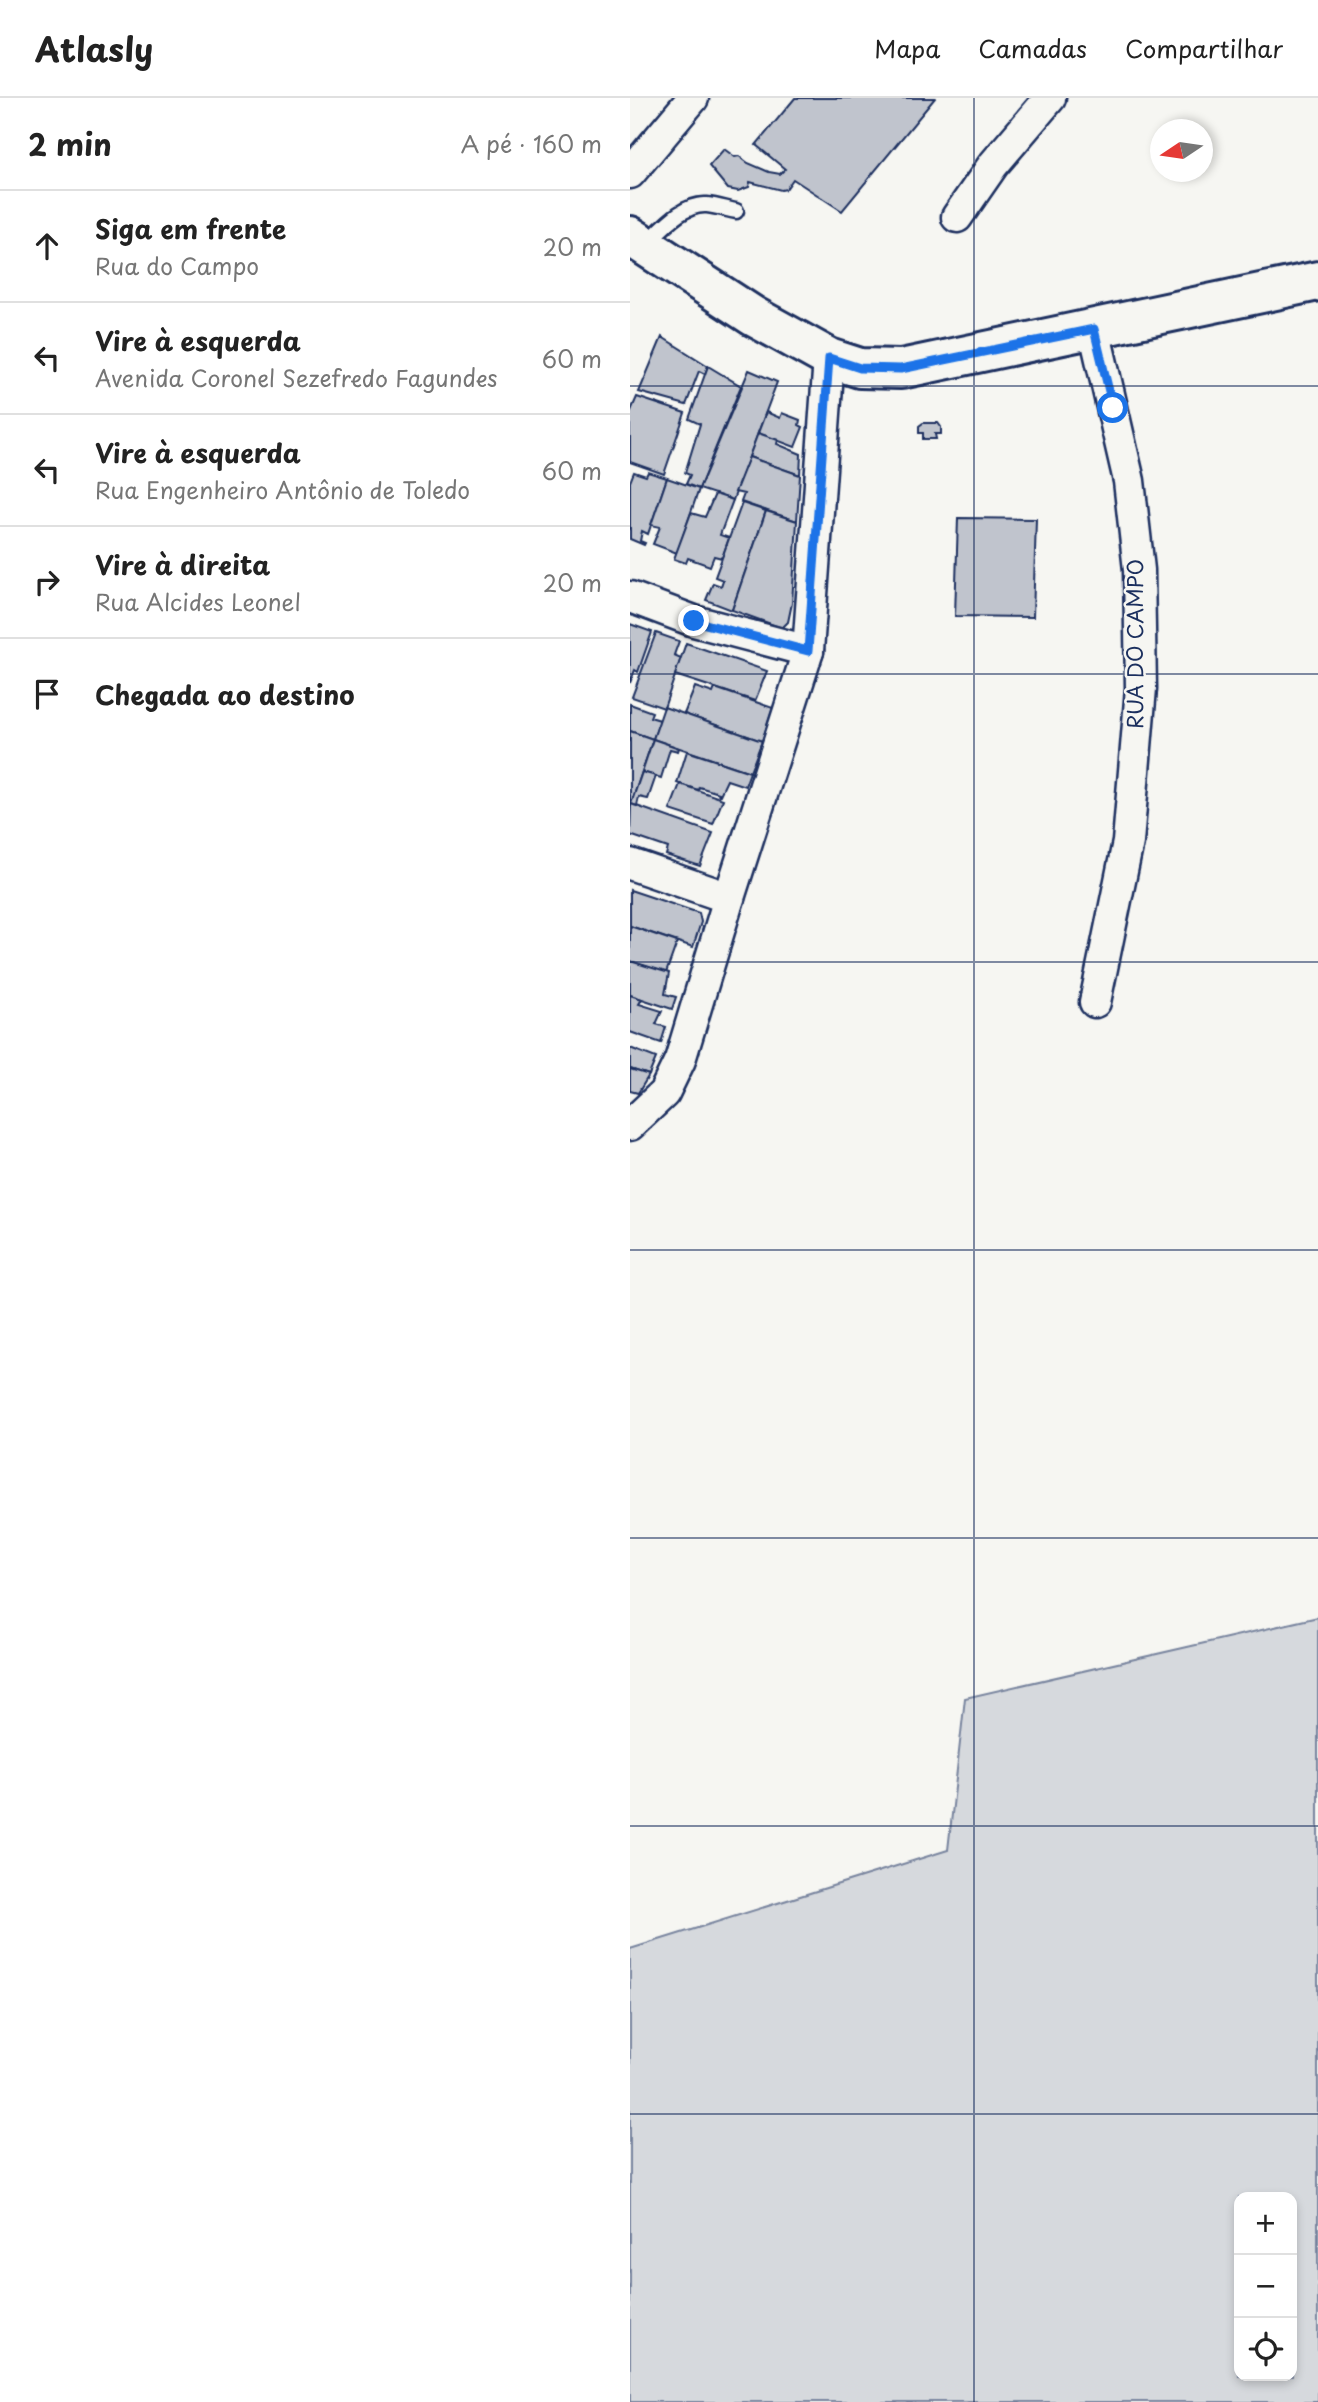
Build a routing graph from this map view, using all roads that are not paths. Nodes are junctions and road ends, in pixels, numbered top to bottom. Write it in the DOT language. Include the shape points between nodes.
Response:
graph roads {
  1 [pos="692,98"];
  2 [pos="1050,98"];
  3 [pos="630,173"];
  4 [pos="736,211"];
  5 [pos="957,217"];
  6 [pos="637,241"];
  7 [pos="1318,281"];
  8 [pos="1094,329"];
  9 [pos="829,358"];
  10 [pos="630,597"];
  11 [pos="808,651"];
  12 [pos="630,864"];
  13 [pos="729,898"];
  14 [pos="1095,1002"];
  15 [pos="630,1125"];
  1 -- 3 [label="street"];
  2 -- 5 [label="street" via="993,165"];
  4 -- 6 [label="lane" via="692,207"];
  6 -- 9 [label="main road" via="753,316"];
  7 -- 8 [label="main road"];
  8 -- 9 [label="main road" via="901,369 860,368"];
  8 -- 14 [label="street, RUA DO CAMPO" via="1129,481 1139,570 1141,688 1128,842"];
  9 -- 11 [label="street"];
  10 -- 11 [label="street" via="694,621"];
  11 -- 13 [label="street"];
  12 -- 13 [label="street"];
  13 -- 15 [label="street" via="680,1060 664,1093"];
}
